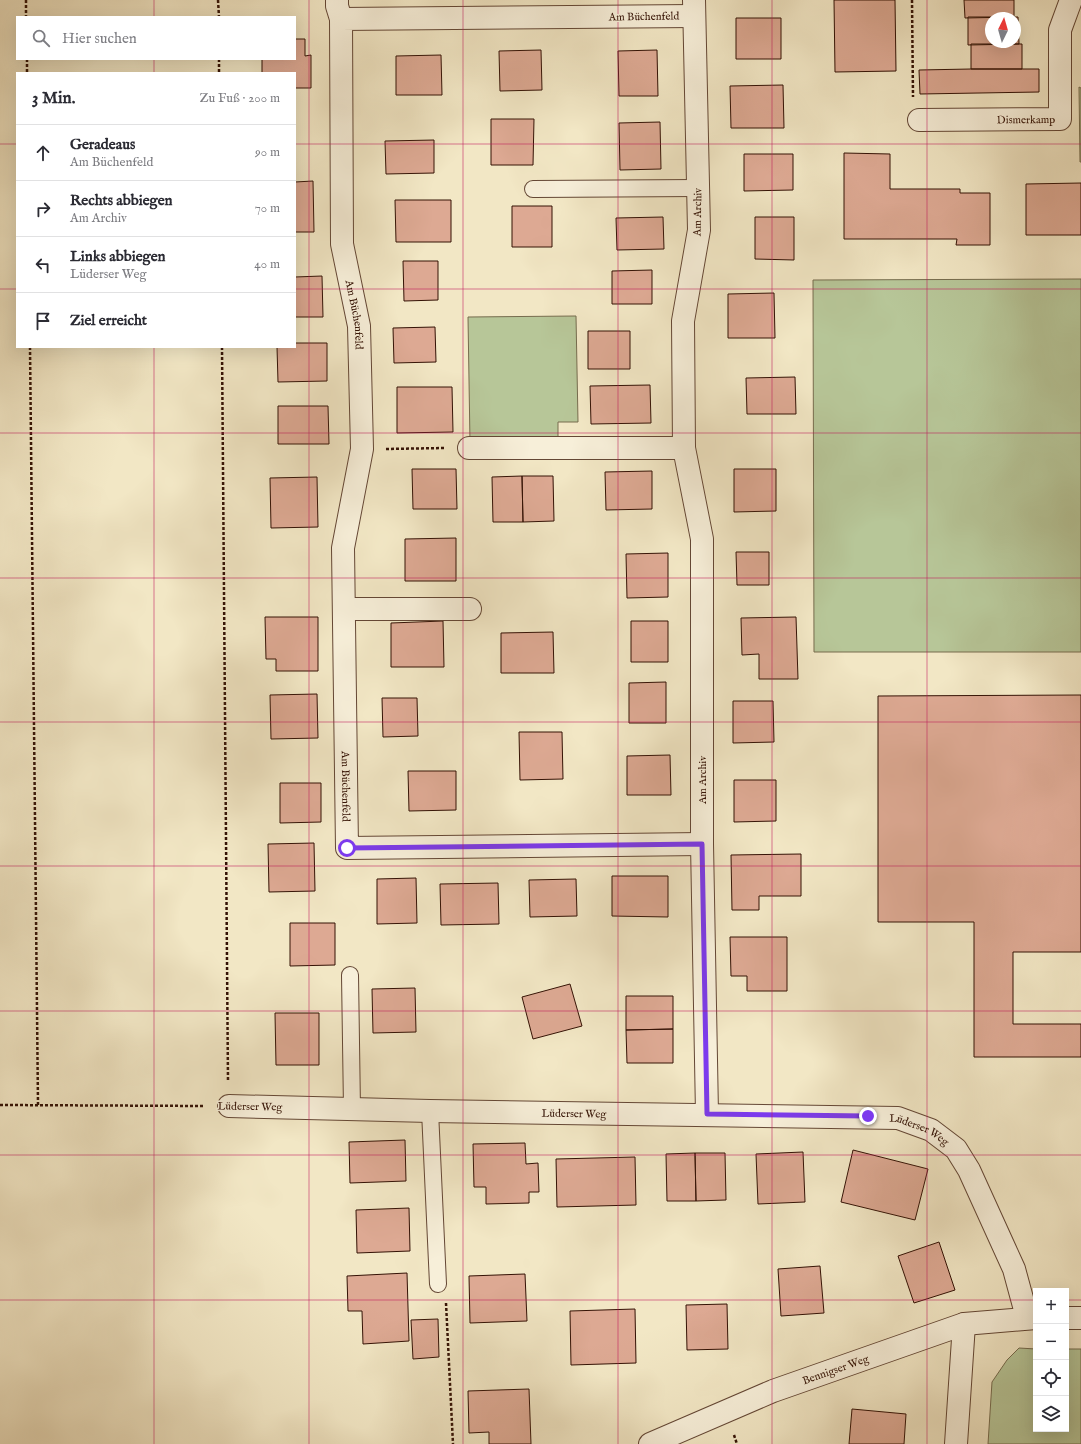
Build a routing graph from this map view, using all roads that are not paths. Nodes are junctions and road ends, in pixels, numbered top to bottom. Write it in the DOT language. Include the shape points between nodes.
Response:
graph roads {
  1 [pos="1071,0"];
  2 [pos="511,8"];
  3 [pos="593,8"];
  4 [pos="694,8"];
  5 [pos="339,10"];
  6 [pos="919,120"];
  7 [pos="698,188"];
  8 [pos="533,189"];
  9 [pos="469,448"];
  10 [pos="684,448"];
  11 [pos="344,609"];
  12 [pos="470,609"];
  13 [pos="702,844"];
  14 [pos="350,975"];
  15 [pos="228,1106"];
  16 [pos="352,1109"];
  17 [pos="430,1111"];
  18 [pos="707,1114"];
  19 [pos="438,1284"];
  20 [pos="1031,1317"];
  21 [pos="1069,1318"];
  22 [pos="1081,1318"];
  23 [pos="964,1324"];
  24 [pos="650,1444"];
  25 [pos="956,1444"];
  1 -- 6 [label="street, Dismerkamp" via="1060,30 1060,119"];
  2 -- 3 [label="street, Am Büchenfeld"];
  2 -- 5 [label="street, Am Büchenfeld"];
  3 -- 4 [label="street, Am Büchenfeld"];
  4 -- 7 [label="street, Am Archiv"];
  5 -- 11 [label="street, Am Büchenfeld" via="342,244 359,326 362,449 343,548"];
  7 -- 8 [label="lane"];
  7 -- 10 [label="street, Am Archiv" via="699,230 683,321"];
  9 -- 10 [label="street"];
  10 -- 13 [label="street, Am Archiv" via="702,539"];
  11 -- 12 [label="street"];
  11 -- 13 [label="street, Am Büchenfeld" via="347,848"];
  13 -- 18 [label="street, Am Archiv"];
  14 -- 16 [label="lane"];
  15 -- 16 [label="street, Lüderser Weg"];
  16 -- 17 [label="street, Lüderser Weg"];
  17 -- 18 [label="street, Lüderser Weg"];
  17 -- 19 [label="lane"];
  18 -- 20 [label="street, Lüderser Weg" via="898,1118 931,1130 956,1149 969,1170 1014,1268"];
  20 -- 23 [label="street, Bennigser Weg"];
  21 -- 22 [label="street"];
  23 -- 24 [label="street, Bennigser Weg" via="773,1391"];
  23 -- 25 [label="street"];
}
